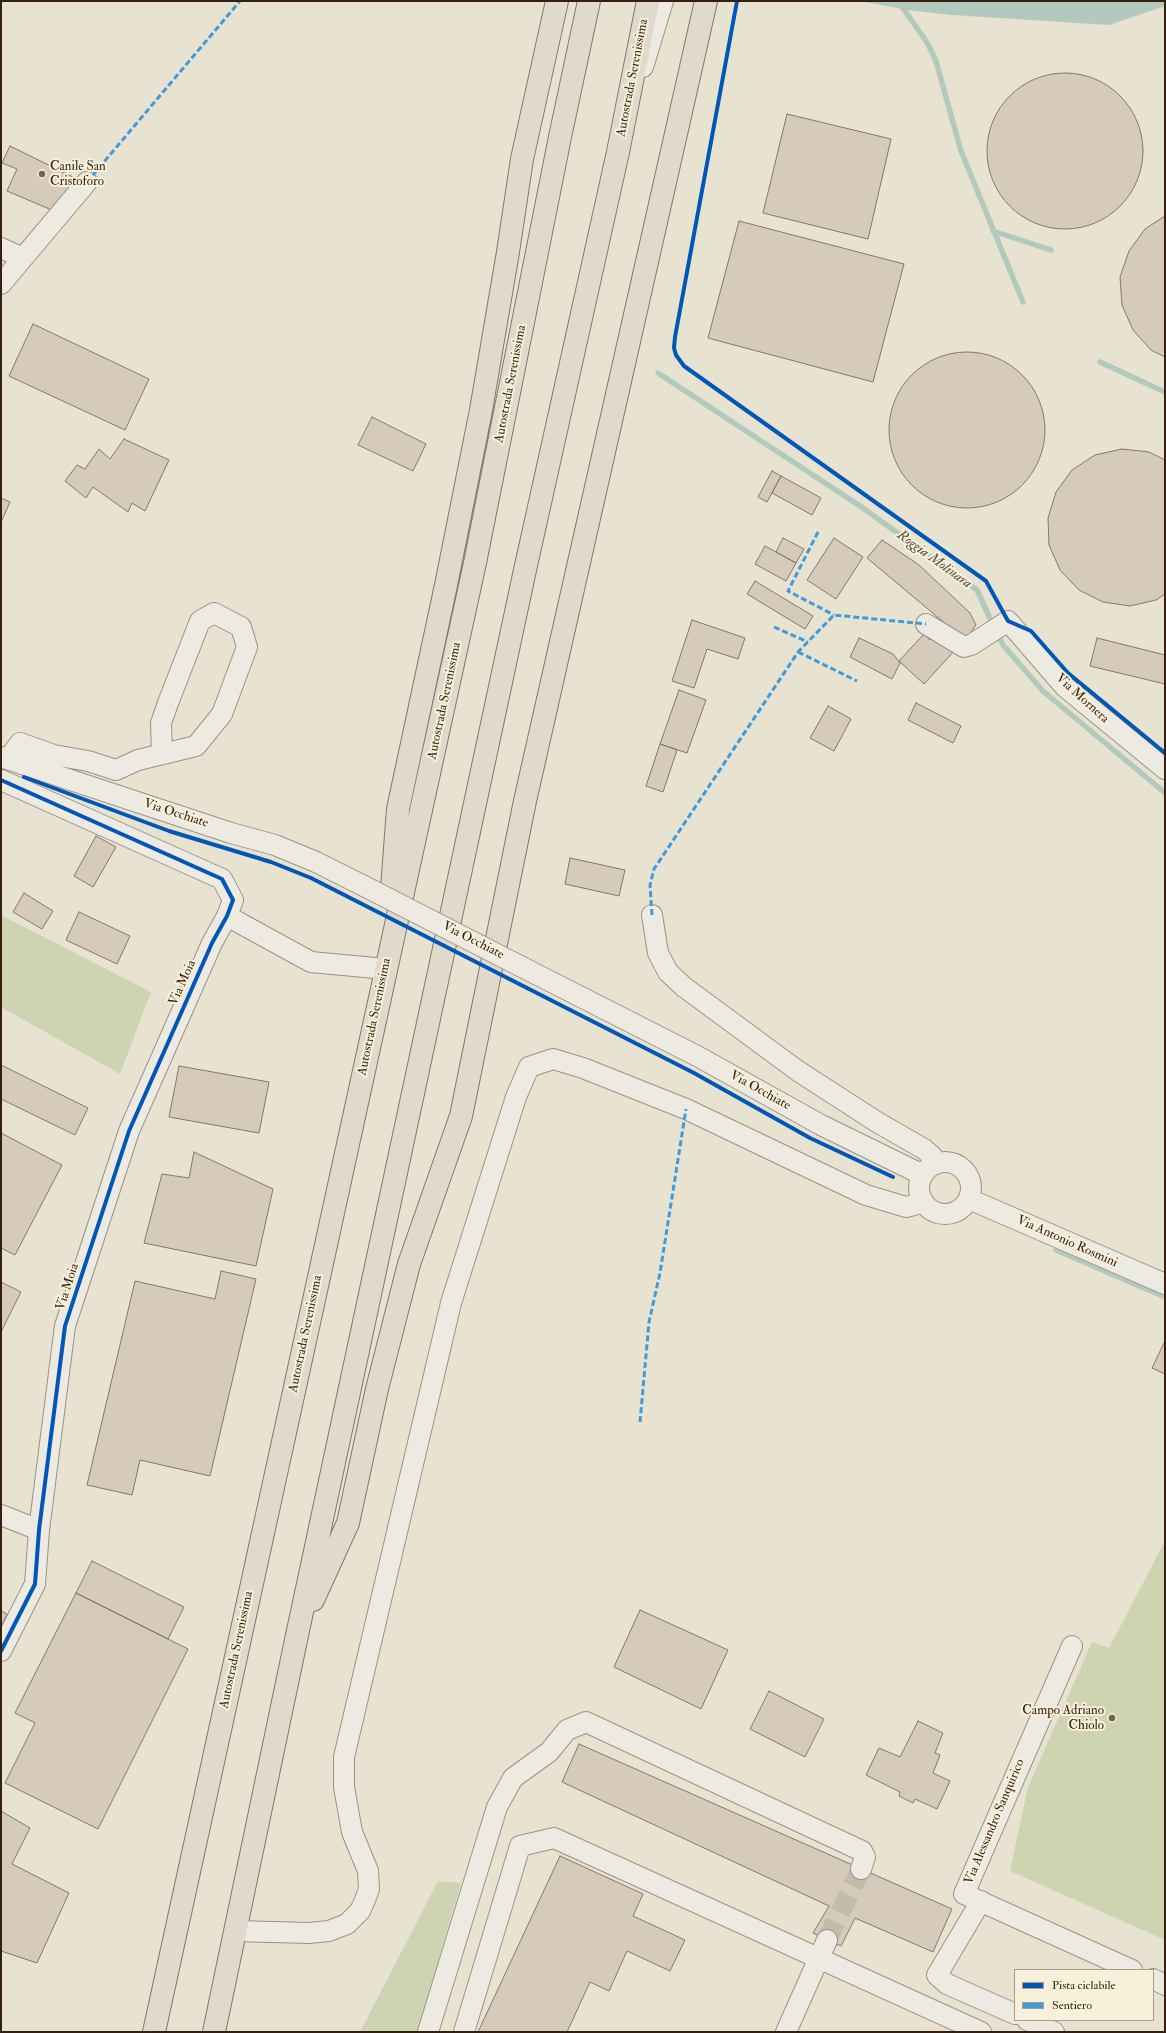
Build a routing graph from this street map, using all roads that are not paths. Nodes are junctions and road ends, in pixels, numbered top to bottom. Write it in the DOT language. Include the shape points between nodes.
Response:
graph roads {
  1 [pos="557,1"];
  2 [pos="589,1"];
  3 [pos="648,1"];
  4 [pos="663,1"];
  5 [pos="704,7"];
  6 [pos="618,152"];
  7 [pos="87,182"];
  8 [pos="1,248"];
  9 [pos="23,258"];
  10 [pos="1,284"];
  11 [pos="926,624"];
  12 [pos="162,754"];
  13 [pos="4,758"];
  14 [pos="1165,769"];
  15 [pos="1,780"];
  16 [pos="652,915"];
  17 [pos="227,916"];
  18 [pos="386,969"];
  19 [pos="930,1170"];
  20 [pos="969,1199"];
  21 [pos="923,1201"];
  22 [pos="1165,1284"];
  23 [pos="1,1515"];
  24 [pos="39,1530"];
  25 [pos="296,1640"];
  26 [pos="1072,1646"];
  27 [pos="1,1651"];
  28 [pos="861,1869"];
  29 [pos="981,1901"];
  30 [pos="235,1931"];
  31 [pos="827,1940"];
  32 [pos="819,1958"];
  33 [pos="1130,1969"];
  34 [pos="1154,1980"];
  35 [pos="1165,1985"];
  36 [pos="1014,2014"];
  37 [pos="1029,2021"];
  38 [pos="154,2032"];
  39 [pos="214,2032"];
  40 [pos="428,2032"];
  41 [pos="464,2032"];
  42 [pos="786,2032"];
  43 [pos="981,2032"];
  44 [pos="1054,2032"];
  1 -- 18 [label="highway" via="522,159 481,410 398,809"];
  2 -- 18 [label="highway, Autostrada Serenissima" via="475,563"];
  3 -- 6 [label="highway, Autostrada Serenissima"];
  4 -- 6 [label="street"];
  5 -- 25 [label="highway" via="525,801 461,1116 409,1264 377,1390 348,1523"];
  6 -- 25 [label="highway, Autostrada Serenissima" via="521,585"];
  7 -- 9 [label="street"];
  8 -- 9 [label="street"];
  9 -- 10 [label="street"];
  11 -- 14 [label="street, Via Mornera" via="964,647 1003,624 1065,687"];
  12 -- 12 [label="street" via="196,746 222,714 247,647 241,627 214,614 200,622 161,723"];
  12 -- 13 [label="street" via="138,760 116,770 88,761 54,755 20,742"];
  13 -- 19 [label="street, Via Occhiate, bridge" via="231,833 275,845 316,862 699,1057 821,1125"];
  15 -- 17 [label="street, Via Moia" via="222,879 233,900"];
  16 -- 19 [label="street" via="658,953 668,972 684,987 798,1071 924,1149 932,1156"];
  17 -- 18 [label="street" via="311,962"];
  17 -- 24 [label="street, Via Moia" via="212,943 128,1132 66,1326"];
  18 -- 38 [label="highway, Autostrada Serenissima"];
  19 -- 20 [label="street" via="944,1162 961,1167 967,1174 971,1190"];
  19 -- 21 [label="street" via="920,1188"];
  20 -- 21 [label="street" via="958,1211 950,1214 934,1212"];
  20 -- 22 [label="street, Via Antonio Rosmini"];
  21 -- 30 [label="street" via="906,1207 866,1195 686,1109 583,1068 554,1059 529,1067 516,1097 452,1303 344,1757 344,1786 352,1832 368,1871 365,1900 360,1911 347,1924 329,1932"];
  23 -- 24 [label="street"];
  24 -- 27 [label="street, Via Moia" via="35,1584"];
  25 -- 30 [label="highway, Autostrada Serenissima"];
  26 -- 29 [label="street, Via Alessandro Sanquirico" via="964,1894"];
  28 -- 40 [label="street" via="866,1857 862,1851 586,1722 567,1730 549,1752 513,1778 497,1807"];
  29 -- 33 [label="street, Via Alessandro Sanquirico"];
  29 -- 36 [label="street" via="937,1975 947,1984"];
  30 -- 39 [label="highway, Autostrada Serenissima"];
  31 -- 32 [label="street"];
  32 -- 41 [label="street" via="554,1838 520,1846"];
  32 -- 42 [label="street"];
  32 -- 43 [label="street"];
  34 -- 35 [label="street"];
  37 -- 44 [label="street"];
}
